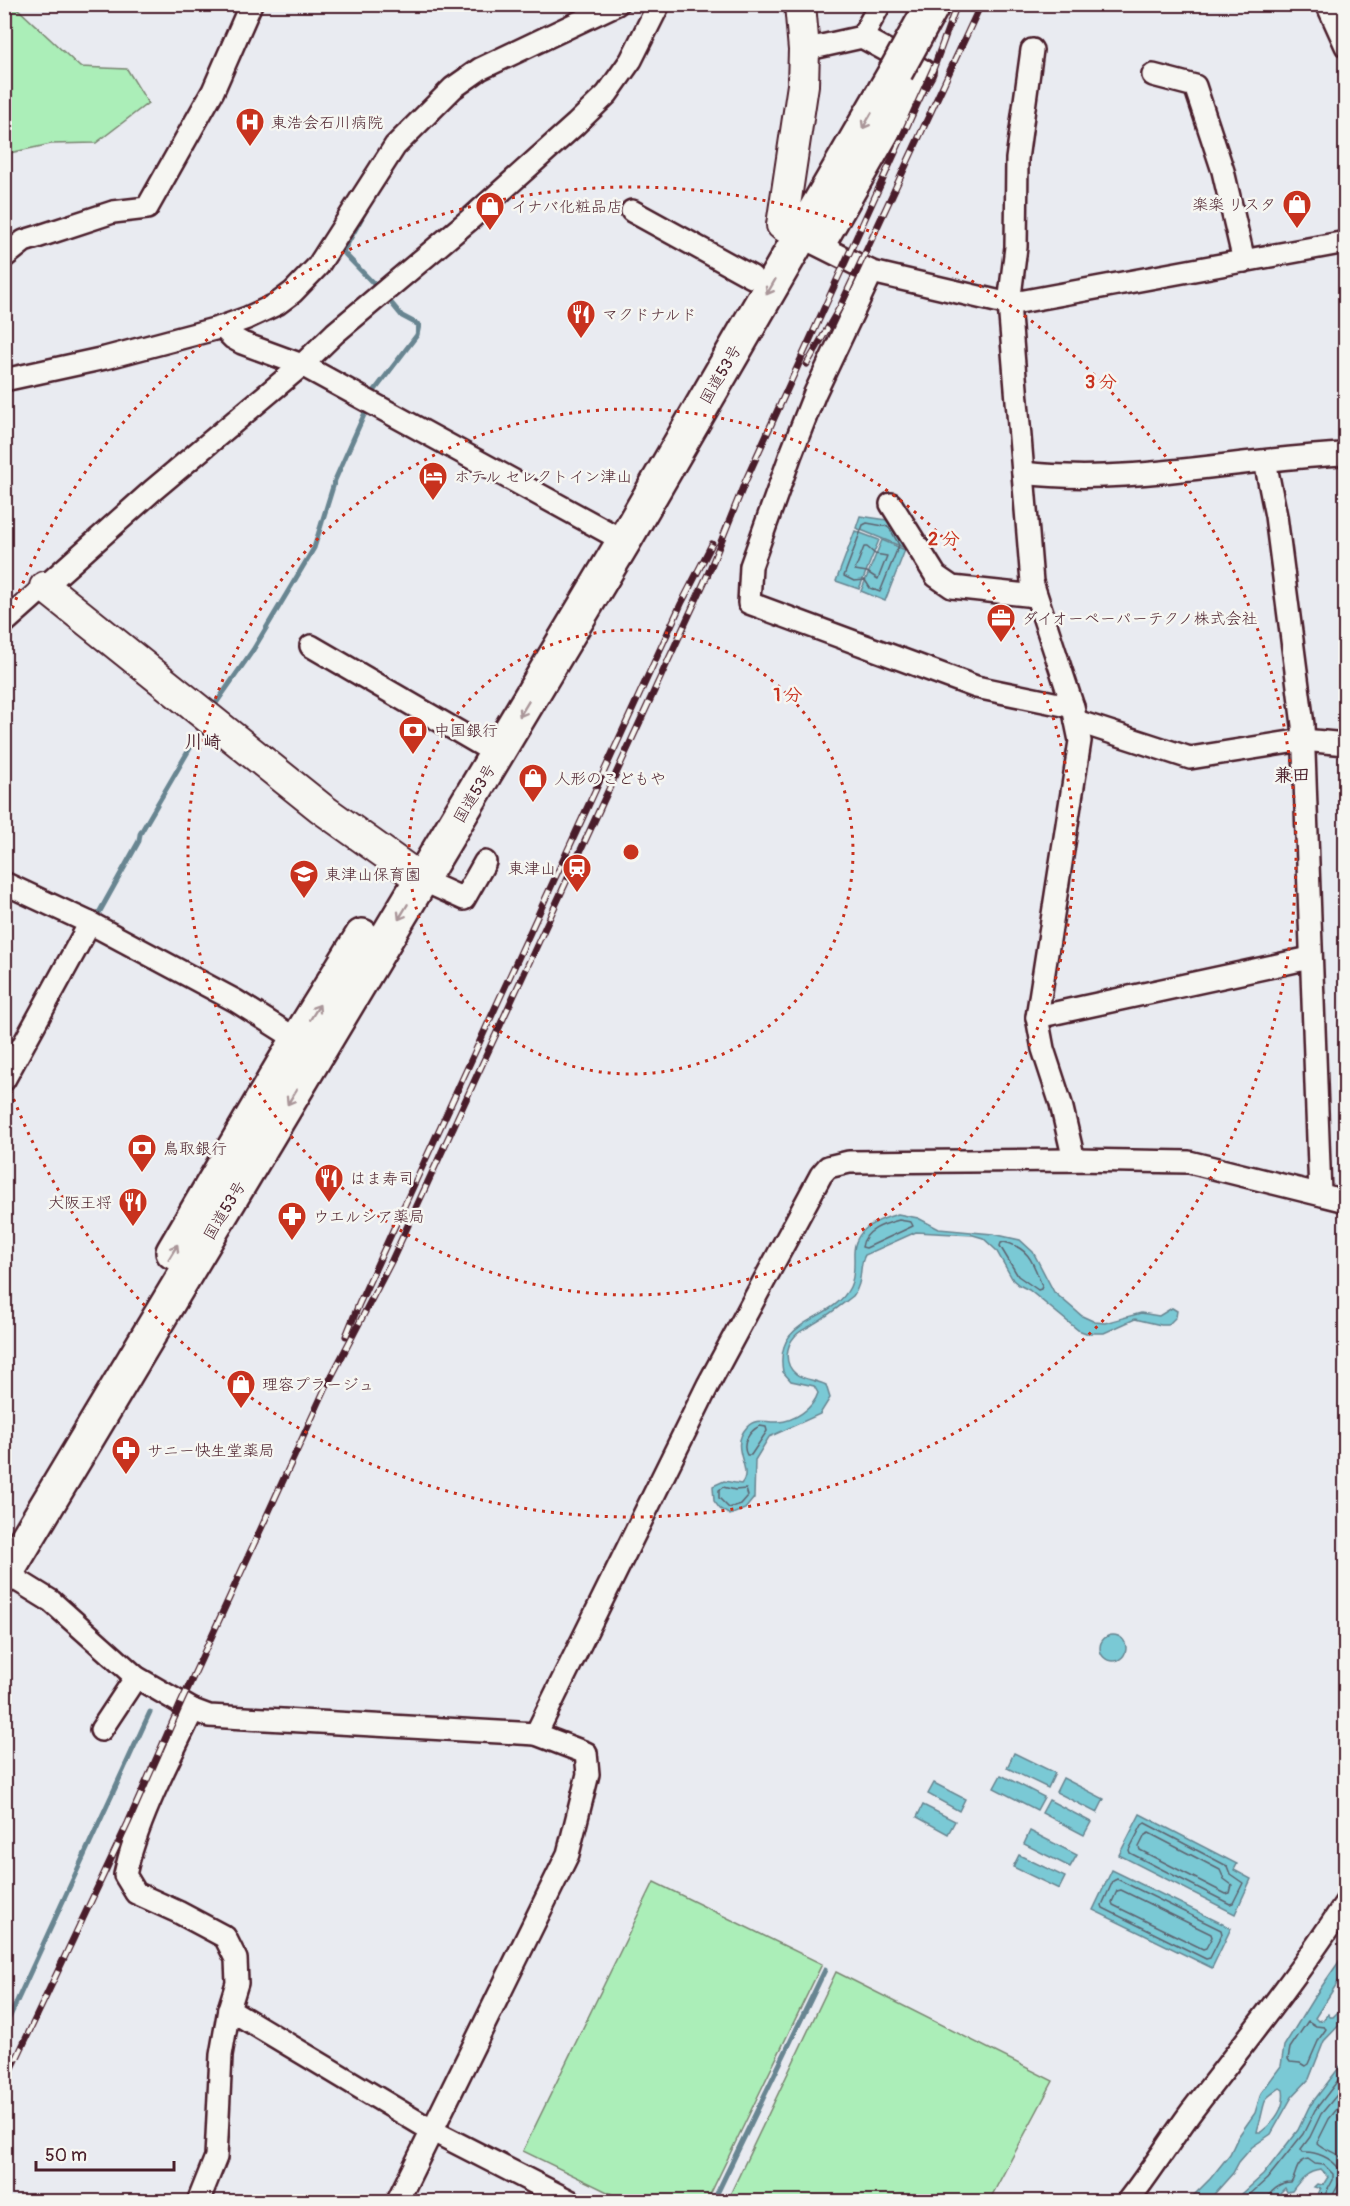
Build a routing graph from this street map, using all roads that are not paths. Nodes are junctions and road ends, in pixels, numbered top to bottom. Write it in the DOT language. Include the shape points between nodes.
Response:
graph roads {
  1 [pos="251,4"];
  2 [pos="617,4"];
  3 [pos="659,4"];
  4 [pos="800,4"];
  5 [pos="880,4"];
  6 [pos="909,4"];
  7 [pos="933,4"];
  8 [pos="1327,4"];
  9 [pos="1346,46"];
  10 [pos="804,50"];
  11 [pos="1032,50"];
  12 [pos="879,56"];
  13 [pos="1153,75"];
  14 [pos="632,211"];
  15 [pos="802,236"];
  16 [pos="1346,242"];
  17 [pos="4,257"];
  18 [pos="1245,261"];
  19 [pos="872,272"];
  20 [pos="752,277"];
  21 [pos="1009,304"];
  22 [pos="222,327"];
  23 [pos="302,365"];
  24 [pos="4,380"];
  25 [pos="1346,454"];
  26 [pos="1265,461"];
  27 [pos="1023,473"];
  28 [pos="891,504"];
  29 [pos="614,536"];
  30 [pos="45,587"];
  31 [pos="1036,596"];
  32 [pos="4,622"];
  33 [pos="311,646"];
  34 [pos="1075,714"];
  35 [pos="1304,740"];
  36 [pos="1346,744"];
  37 [pos="488,748"];
  38 [pos="485,862"];
  39 [pos="412,875"];
  40 [pos="4,883"];
  41 [pos="90,923"];
  42 [pos="1310,958"];
  43 [pos="1037,1017"];
  44 [pos="308,1046"];
  45 [pos="4,1080"];
  46 [pos="1074,1160"];
  47 [pos="1320,1194"];
  48 [pos="1346,1201"];
  49 [pos="81,1429"];
  50 [pos="4,1538"];
  51 [pos="5,1574"];
  52 [pos="136,1677"];
  53 [pos="193,1710"];
  54 [pos="101,1730"];
  55 [pos="536,1734"];
  56 [pos="1346,1902"];
  57 [pos="229,2008"];
  58 [pos="431,2130"];
  59 [pos="198,2202"];
  60 [pos="397,2202"];
  61 [pos="572,2202"];
  62 [pos="1127,2202"];
  1 -- 17 [label="street" via="213,91 147,208 113,212 37,237"];
  2 -- 22 [label="street" via="480,69 453,88 395,147 306,280 277,304"];
  3 -- 23 [label="street" via="631,60 607,94"];
  4 -- 10 [label="street"];
  5 -- 12 [label="street"];
  6 -- 12 [label="highway, 国道53号"];
  7 -- 12 [label="highway, 国道53号, bridge"];
  8 -- 9 [label="street"];
  10 -- 12 [label="street"];
  10 -- 15 [label="street"];
  11 -- 21 [label="street" via="1017,159 1016,248"];
  12 -- 15 [label="highway, 国道53号"];
  12 -- 15 [label="street" via="924,70"];
  13 -- 18 [label="street" via="1195,86 1223,171"];
  14 -- 20 [label="street"];
  15 -- 19 [label="street"];
  15 -- 20 [label="highway, 国道53号"];
  15 -- 29 [label="highway, 国道53号, one-way"];
  16 -- 18 [label="street"];
  18 -- 21 [label="street"];
  19 -- 21 [label="street"];
  19 -- 34 [label="street" via="791,454 751,566 749,603 976,687"];
  20 -- 29 [label="highway, 国道53号"];
  21 -- 27 [label="street"];
  22 -- 23 [label="street" via="242,343"];
  22 -- 24 [label="street"];
  23 -- 29 [label="street"];
  23 -- 30 [label="street"];
  25 -- 26 [label="street"];
  26 -- 27 [label="street" via="1175,472 1052,477"];
  26 -- 35 [label="street" via="1276,516"];
  27 -- 31 [label="street"];
  28 -- 31 [label="street" via="936,576 952,587"];
  29 -- 37 [label="highway, 国道53号"];
  30 -- 32 [label="street"];
  30 -- 39 [label="street" via="321,808"];
  31 -- 34 [label="street"];
  33 -- 37 [label="street"];
  34 -- 35 [label="street" via="1190,758"];
  34 -- 43 [label="street" via="1080,741"];
  35 -- 36 [label="street"];
  35 -- 42 [label="street"];
  37 -- 39 [label="highway, 国道53号"];
  38 -- 39 [label="street" via="464,899"];
  39 -- 44 [label="highway, 国道53号"];
  40 -- 41 [label="street"];
  41 -- 44 [label="street" via="236,1001"];
  41 -- 45 [label="street"];
  42 -- 43 [label="street"];
  42 -- 47 [label="street"];
  43 -- 46 [label="street"];
  44 -- 49 [label="highway, 国道53号"];
  46 -- 47 [label="street" via="1189,1162"];
  46 -- 55 [label="street" via="849,1162 828,1167 708,1385"];
  47 -- 48 [label="street"];
  49 -- 50 [label="highway, 国道53号"];
  49 -- 51 [label="highway, 国道53号"];
  51 -- 52 [label="street" via="51,1600"];
  52 -- 53 [label="street"];
  52 -- 54 [label="street"];
  53 -- 55 [label="street" via="218,1717"];
  53 -- 57 [label="street" via="155,1792 125,1875 136,1893 225,1937 238,1970"];
  55 -- 58 [label="street" via="586,1754 588,1774 568,1854"];
  56 -- 62 [label="street" via="1310,1957"];
  57 -- 58 [label="street"];
  57 -- 59 [label="street" via="221,2055 216,2157"];
  58 -- 60 [label="street"];
  58 -- 61 [label="street"];
}
